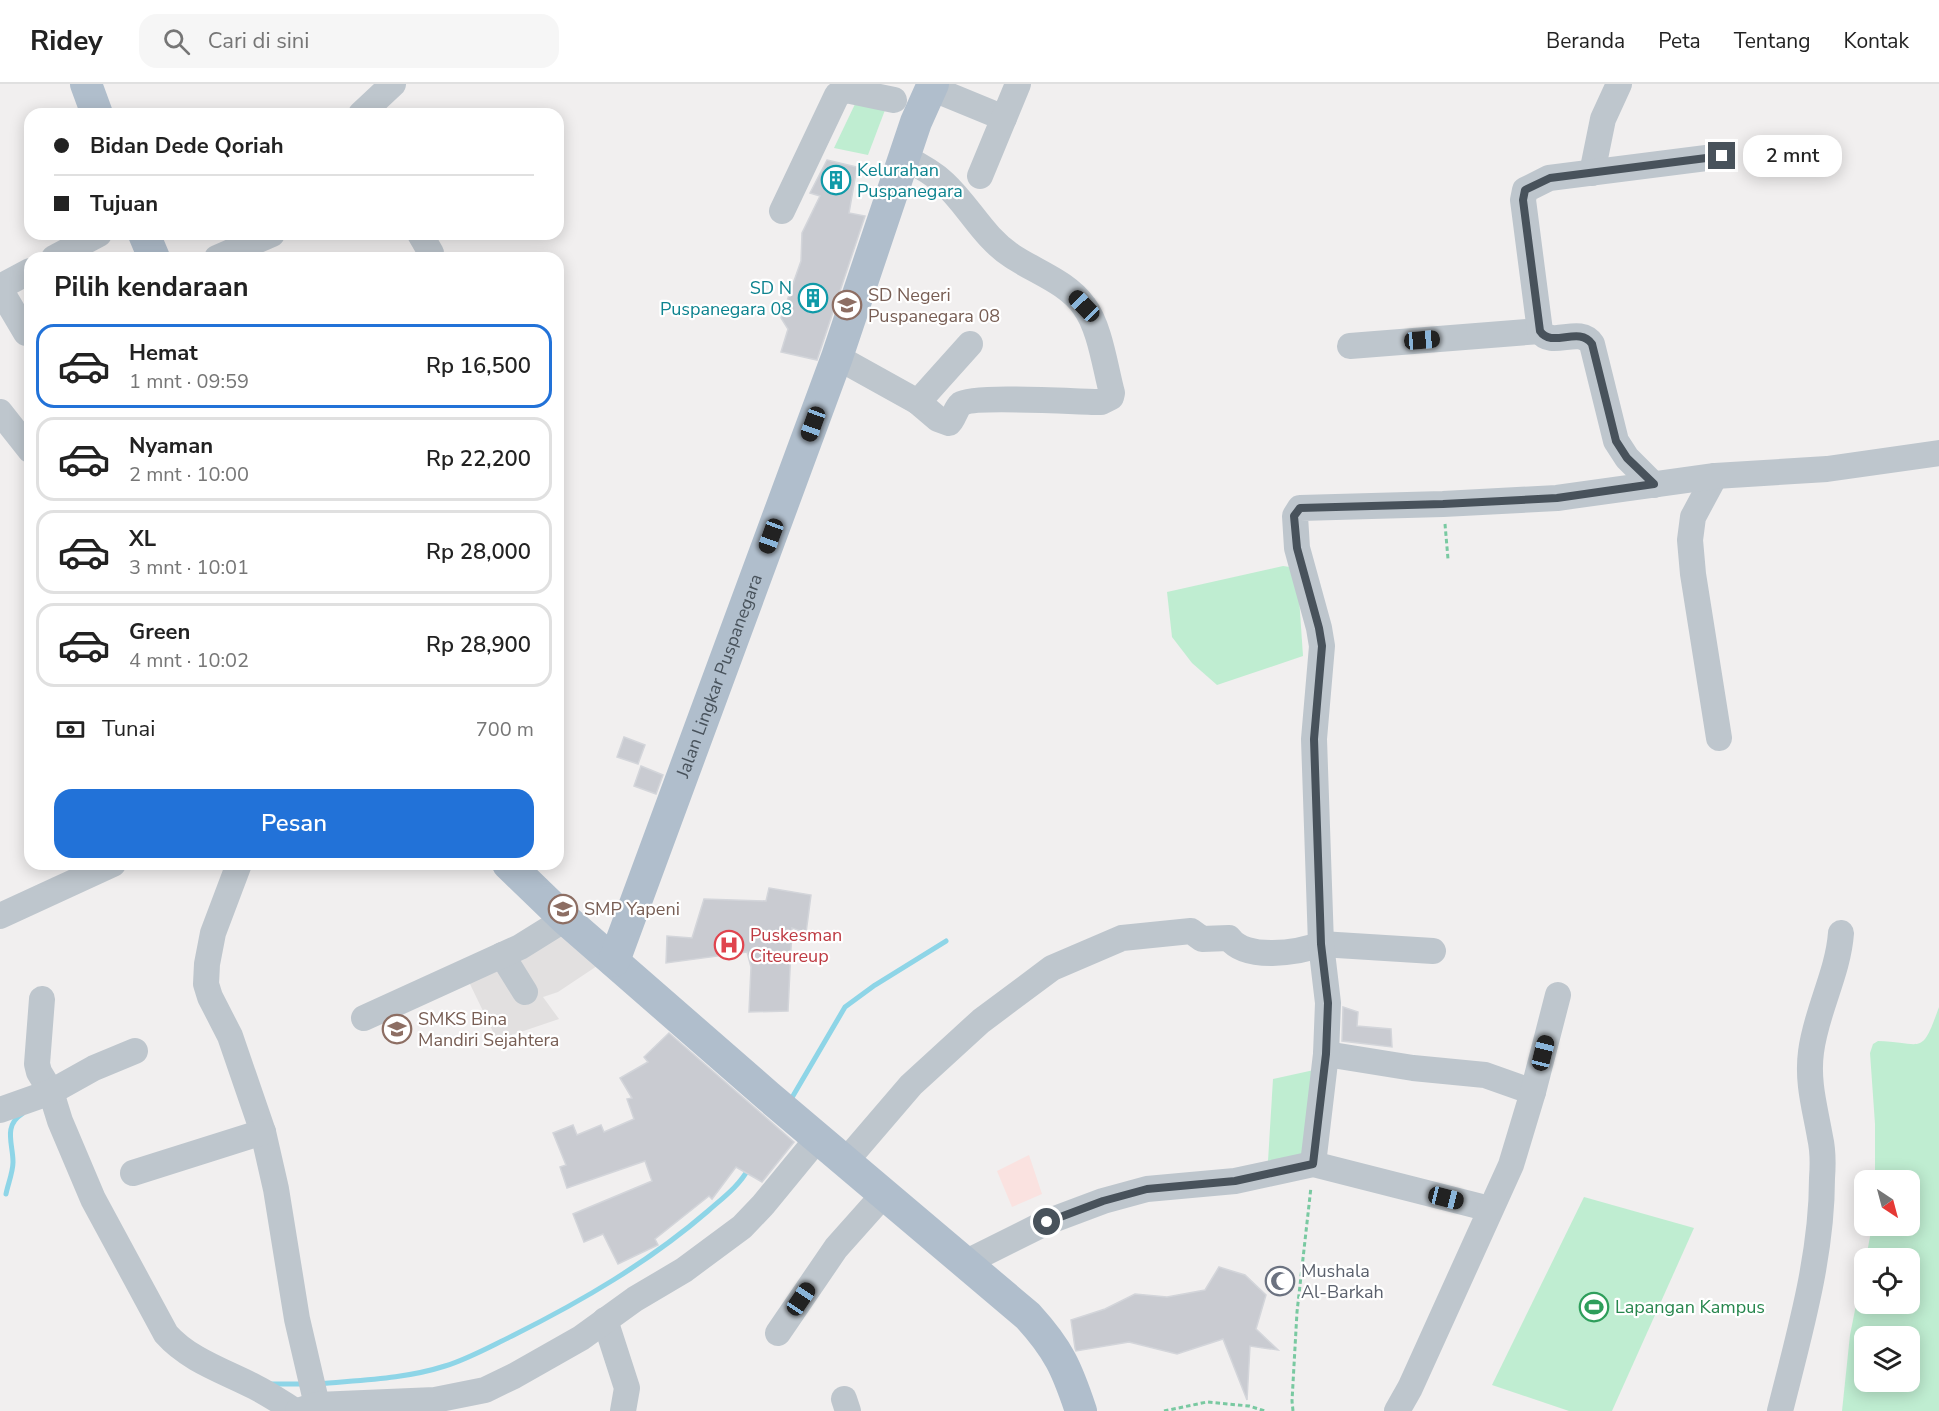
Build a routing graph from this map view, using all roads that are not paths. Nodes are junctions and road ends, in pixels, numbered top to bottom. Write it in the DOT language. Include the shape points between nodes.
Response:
graph roads {
  1 [pos="86,84"];
  2 [pos="393,84"];
  3 [pos="1018,84"];
  4 [pos="1619,84"];
  5 [pos="932,86"];
  6 [pos="888,92"];
  7 [pos="96,108"];
  8 [pos="367,108"];
  9 [pos="1004,118"];
  10 [pos="916,122"];
  11 [pos="1722,156"];
  12 [pos="905,158"];
  13 [pos="1592,172"];
  14 [pos="980,176"];
  15 [pos="783,211"];
  16 [pos="88,240"];
  17 [pos="258,240"];
  18 [pos="65,252"];
  19 [pos="231,252"];
  20 [pos="24,274"];
  21 [pos="0,288"];
  22 [pos="24,330"];
  23 [pos="1540,331"];
  24 [pos="970,344"];
  25 [pos="1350,346"];
  26 [pos="837,357"];
  27 [pos="918,402"];
  28 [pos="0,412"];
  29 [pos="24,442"];
  30 [pos="1939,453"];
  31 [pos="1715,476"];
  32 [pos="1654,484"];
  33 [pos="1719,738"];
  34 [pos="94,870"];
  35 [pos="237,870"];
  36 [pos="514,870"];
  37 [pos="0,916"];
  38 [pos="565,919"];
  39 [pos="1841,933"];
  40 [pos="1321,944"];
  41 [pos="1433,951"];
  42 [pos="502,955"];
  43 [pos="614,961"];
  44 [pos="525,992"];
  45 [pos="1558,995"];
  46 [pos="42,999"];
  47 [pos="364,1018"];
  48 [pos="135,1051"];
  49 [pos="1326,1054"];
  50 [pos="51,1092"];
  51 [pos="1533,1092"];
  52 [pos="0,1110"];
  53 [pos="263,1132"];
  54 [pos="813,1134"];
  55 [pos="845,1162"];
  56 [pos="1313,1164"];
  57 [pos="133,1173"];
  58 [pos="885,1193"];
  59 [pos="1490,1209"];
  60 [pos="964,1263"];
  61 [pos="605,1320"];
  62 [pos="778,1333"];
  63 [pos="308,1401"];
  64 [pos="623,1411"];
  65 [pos="1081,1411"];
  66 [pos="1397,1411"];
  67 [pos="1780,1411"];
  1 -- 7 [label="main road"];
  2 -- 8 [label="street"];
  3 -- 9 [label="street"];
  4 -- 13 [label="street" via="1604,119"];
  5 -- 9 [label="street"];
  5 -- 10 [label="main road, Jalan Lingkar Puspanegara"];
  6 -- 10 [label="street"];
  6 -- 15 [label="street" via="846,90 837,95"];
  9 -- 14 [label="street"];
  10 -- 12 [label="main road, Jalan Lingkar Puspanegara"];
  11 -- 13 [label="street"];
  12 -- 26 [label="main road, Jalan Lingkar Puspanegara"];
  12 -- 27 [label="street" via="933,173 984,232 1011,255 1067,289 1084,306 1094,325 1112,393 1101,402 966,402 958,407 949,423"];
  13 -- 23 [label="street" via="1550,178 1525,190 1523,200"];
  16 -- 18 [label="street"];
  17 -- 19 [label="street"];
  20 -- 21 [label="street"];
  21 -- 22 [label="street"];
  23 -- 25 [label="street"];
  23 -- 32 [label="street" via="1549,338 1582,336 1592,344 1616,441 1627,458"];
  24 -- 27 [label="street"];
  26 -- 27 [label="street"];
  26 -- 43 [label="main road, Jalan Lingkar Puspanegara"];
  28 -- 29 [label="street"];
  30 -- 31 [label="street" via="1827,469"];
  31 -- 32 [label="street"];
  31 -- 33 [label="street" via="1693,517 1690,540"];
  32 -- 40 [label="street" via="1557,498 1300,508 1294,516 1297,548 1322,646 1314,739"];
  34 -- 37 [label="street"];
  35 -- 53 [label="street" via="213,933 207,984 234,1045"];
  36 -- 38 [label="main road"];
  38 -- 42 [label="street"];
  38 -- 43 [label="main road"];
  39 -- 67 [label="street" via="1838,958 1810,1060 1810,1091 1821,1139 1819,1230"];
  40 -- 41 [label="street"];
  40 -- 49 [label="street" via="1328,1003"];
  40 -- 55 [label="street" via="1305,950 1255,952 1235,945 1229,938 1202,939 1191,931 1122,938 1052,968 981,1021 911,1085"];
  42 -- 44 [label="street"];
  42 -- 47 [label="street"];
  43 -- 54 [label="main road"];
  45 -- 51 [label="street"];
  46 -- 50 [label="street" via="37,1064"];
  48 -- 50 [label="street"];
  49 -- 51 [label="street" via="1485,1075"];
  49 -- 56 [label="street"];
  50 -- 52 [label="street"];
  50 -- 63 [label="street" via="93,1199 166,1334 189,1355 256,1388"];
  51 -- 59 [label="street" via="1511,1165"];
  53 -- 57 [label="street"];
  53 -- 63 [label="street" via="276,1189"];
  54 -- 55 [label="main road"];
  54 -- 61 [label="street" via="763,1205 742,1227 684,1270"];
  55 -- 58 [label="main road"];
  56 -- 59 [label="street"];
  56 -- 60 [label="street" via="1235,1181 1147,1189 1103,1201 1047,1222"];
  58 -- 60 [label="main road"];
  58 -- 62 [label="street" via="836,1248"];
  59 -- 66 [label="street"];
  60 -- 65 [label="main road" via="1028,1316 1048,1339 1065,1366"];
  61 -- 63 [label="street" via="581,1338 484,1390 435,1400"];
  61 -- 64 [label="street" via="627,1388"];
}
